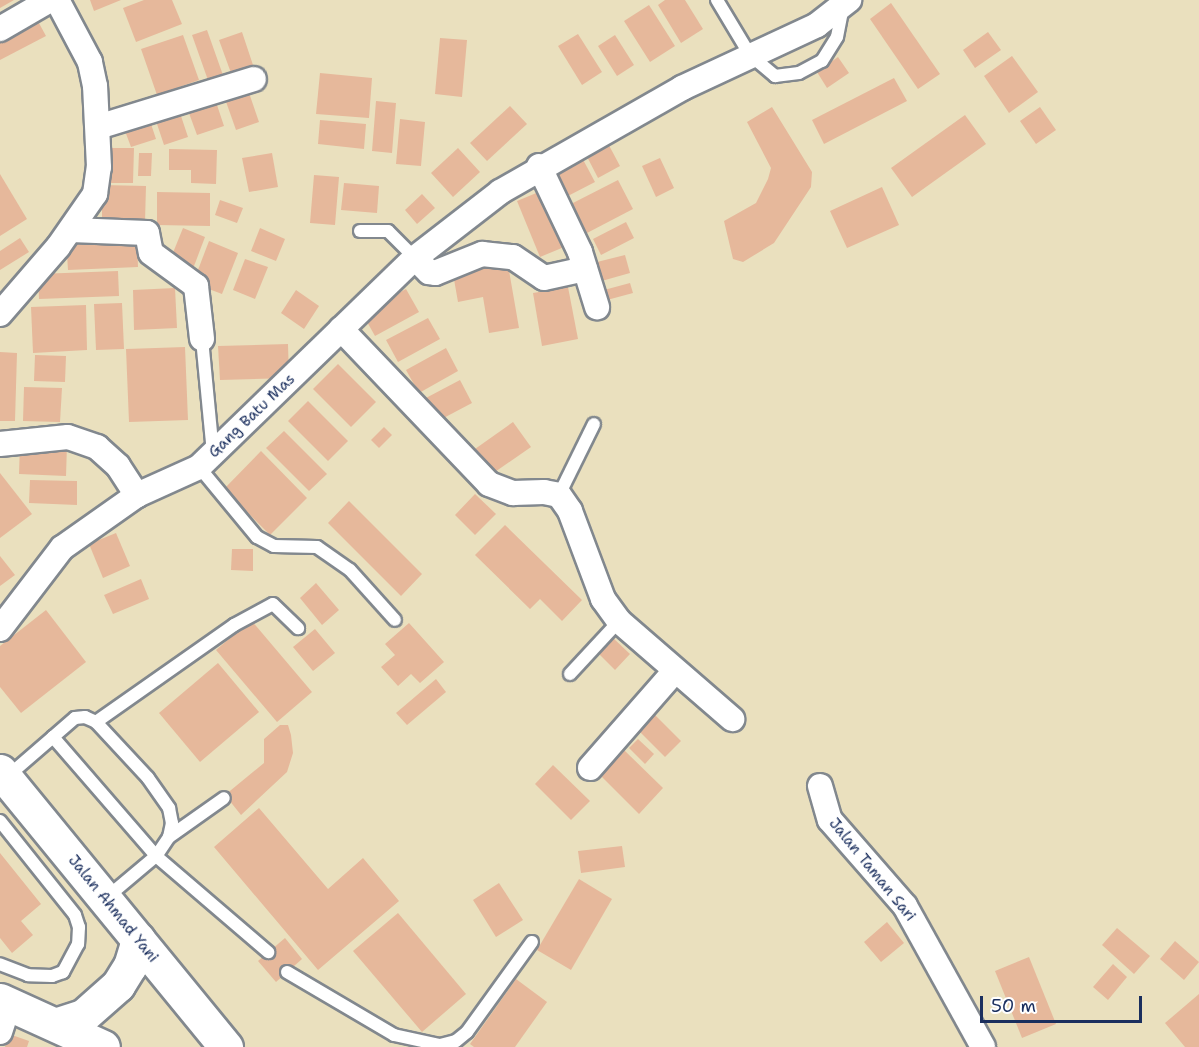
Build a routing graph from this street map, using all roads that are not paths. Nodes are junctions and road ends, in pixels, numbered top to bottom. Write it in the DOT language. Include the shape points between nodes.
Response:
graph roads {
  1 [pos="50,0"];
  2 [pos="57,0"];
  3 [pos="717,0"];
  4 [pos="846,3"];
  5 [pos="0,29"];
  6 [pos="750,55"];
  7 [pos="254,78"];
  8 [pos="98,127"];
  9 [pos="539,166"];
  10 [pos="71,230"];
  11 [pos="360,231"];
  12 [pos="415,258"];
  13 [pos="585,269"];
  14 [pos="597,307"];
  15 [pos="0,314"];
  16 [pos="341,329"];
  17 [pos="202,339"];
  18 [pos="594,424"];
  19 [pos="0,444"];
  20 [pos="206,461"];
  21 [pos="137,495"];
  22 [pos="559,495"];
  23 [pos="395,620"];
  24 [pos="619,621"];
  25 [pos="0,628"];
  26 [pos="298,628"];
  27 [pos="675,671"];
  28 [pos="570,674"];
  29 [pos="732,719"];
  30 [pos="96,722"];
  31 [pos="53,737"];
  32 [pos="590,768"];
  33 [pos="3,774"];
  34 [pos="820,786"];
  35 [pos="224,798"];
  36 [pos="0,821"];
  37 [pos="169,837"];
  38 [pos="156,856"];
  39 [pos="105,899"];
  40 [pos="138,939"];
  41 [pos="532,942"];
  42 [pos="268,952"];
  43 [pos="0,964"];
  44 [pos="287,972"];
  45 [pos="3,1012"];
  46 [pos="60,1033"];
  47 [pos="103,1047"];
  48 [pos="226,1047"];
  49 [pos="983,1047"];
  1 -- 5 [label="street"];
  2 -- 8 [label="street" via="90,62"];
  3 -- 6 [label="lane"];
  4 -- 6 [label="street, Gang Batu Mas" via="817,25"];
  4 -- 6 [label="lane" via="837,37 822,61 799,73 775,76"];
  6 -- 9 [label="street, Gang Batu Mas"];
  7 -- 8 [label="street"];
  8 -- 10 [label="street" via="94,194"];
  9 -- 12 [label="street, Gang Batu Mas"];
  9 -- 13 [label="street"];
  10 -- 15 [label="street"];
  10 -- 17 [label="street" via="147,232 151,252 196,286"];
  11 -- 12 [label="lane" via="388,231"];
  12 -- 13 [label="street" via="435,273 492,254 513,257 544,278"];
  12 -- 16 [label="street, Gang Batu Mas"];
  13 -- 14 [label="street"];
  16 -- 20 [label="street, Gang Batu Mas"];
  16 -- 22 [label="street" via="489,484 513,493"];
  17 -- 20 [label="lane"];
  18 -- 22 [label="lane"];
  19 -- 21 [label="street" via="68,437 97,447 118,466"];
  20 -- 21 [label="street, Gang Batu Mas"];
  20 -- 23 [label="lane" via="257,537 274,546 316,548 350,570"];
  21 -- 25 [label="street, Gang Batu Mas" via="62,548"];
  22 -- 24 [label="street" via="570,512 603,599"];
  24 -- 27 [label="street"];
  24 -- 28 [label="lane"];
  26 -- 30 [label="lane" via="273,604 234,624"];
  27 -- 29 [label="street"];
  27 -- 32 [label="street"];
  30 -- 31 [label="lane" via="75,718"];
  30 -- 37 [label="lane" via="148,778 169,808"];
  31 -- 33 [label="lane"];
  31 -- 38 [label="lane"];
  33 -- 39 [label="main road, Jalan Ahmad Yani"];
  34 -- 49 [label="street, Jalan Taman Sari" via="830,820 905,906"];
  35 -- 37 [label="lane"];
  36 -- 43 [label="lane" via="75,915 79,927 78,944 63,972 52,976 28,975"];
  37 -- 38 [label="lane"];
  38 -- 39 [label="lane"];
  38 -- 42 [label="lane"];
  39 -- 40 [label="main road, Jalan Ahmad Yani"];
  40 -- 46 [label="main road" via="130,966 118,985"];
  40 -- 48 [label="main road, Jalan Ahmad Yani"];
  41 -- 44 [label="lane" via="467,1032 456,1041 440,1045 394,1035"];
  45 -- 46 [label="main road"];
  46 -- 47 [label="main road"];
}
